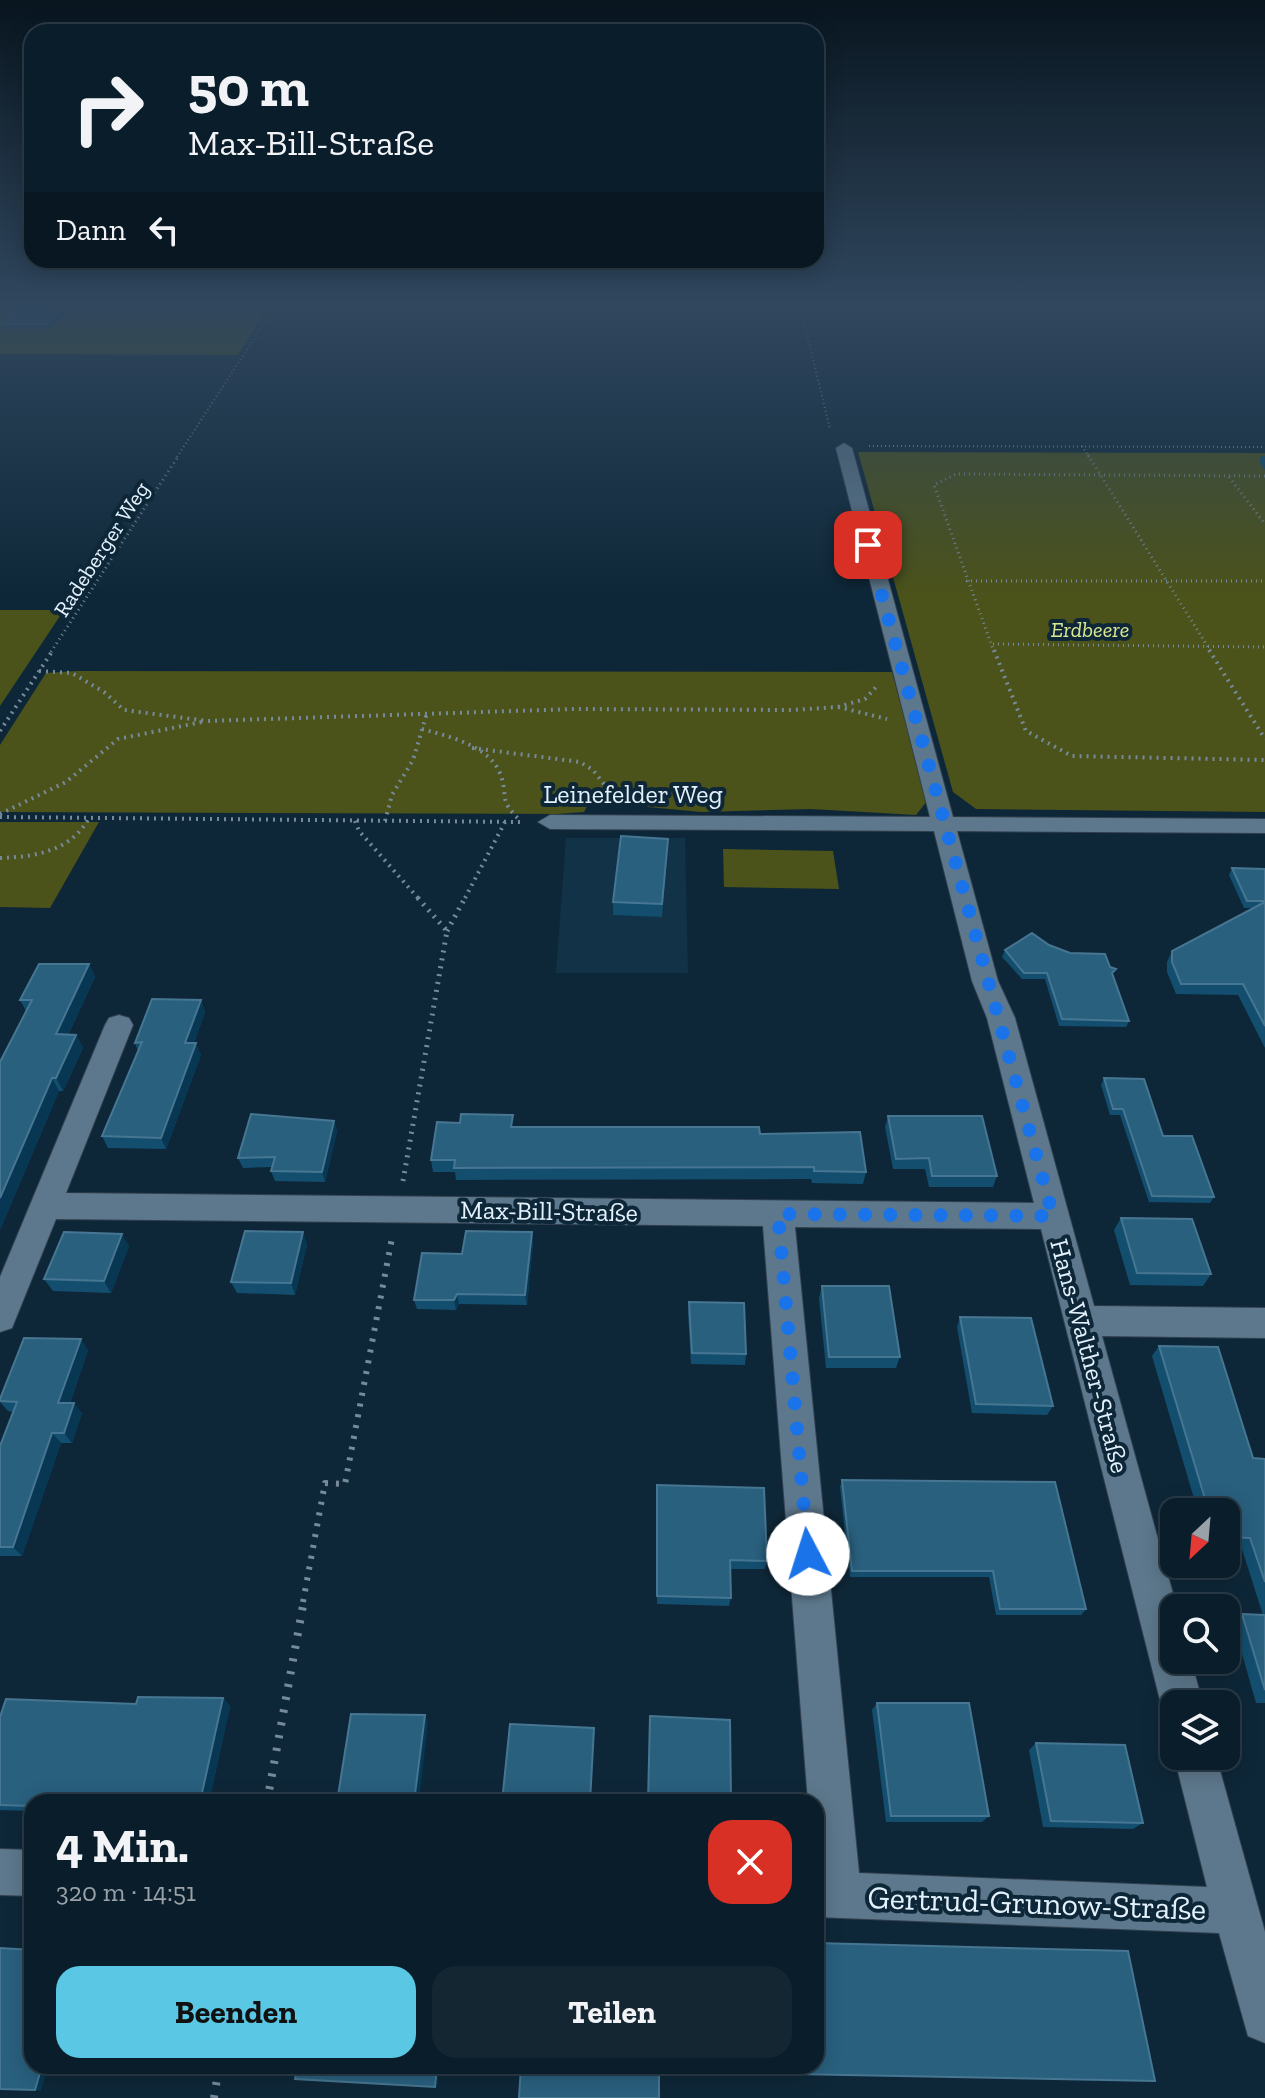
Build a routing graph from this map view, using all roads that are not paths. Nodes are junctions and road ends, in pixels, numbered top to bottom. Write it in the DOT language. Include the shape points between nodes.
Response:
graph roads {
  1 [pos="844,448"];
  2 [pos="550,822"];
  3 [pos="944,823"];
  4 [pos="1265,826"];
  5 [pos="119,1025"];
  6 [pos="45,1206"];
  7 [pos="778,1214"];
  8 [pos="1053,1216"];
  9 [pos="0,1317"];
  10 [pos="1081,1321"];
  11 [pos="1265,1323"];
  12 [pos="1178,1690"];
  13 [pos="1199,1770"];
  14 [pos="820,1794"];
  15 [pos="824,1852"];
  16 [pos="0,1872"];
  17 [pos="24,1873"];
  18 [pos="827,1894"];
  19 [pos="1236,1911"];
  20 [pos="1265,2019"];
  1 -- 3 [label="street, Hans-Walther-Straße"];
  2 -- 3 [label="street, Leinefelder Weg"];
  3 -- 4 [label="street, Leinefelder Weg"];
  3 -- 8 [label="street, Hans-Walther-Straße"];
  5 -- 6 [label="street"];
  6 -- 7 [label="street, Max-Bill-Straße"];
  6 -- 9 [label="street"];
  7 -- 8 [label="street, Max-Bill-Straße"];
  7 -- 14 [label="street, Gertrud-Grunow-Straße"];
  8 -- 10 [label="street, Hans-Walther-Straße"];
  10 -- 11 [label="street"];
  10 -- 12 [label="street, Hans-Walther-Straße"];
  13 -- 19 [label="street"];
  15 -- 18 [label="street, Gertrud-Grunow-Straße"];
  16 -- 17 [label="street"];
  18 -- 19 [label="street, Gertrud-Grunow-Straße"];
  19 -- 20 [label="street"];
}
